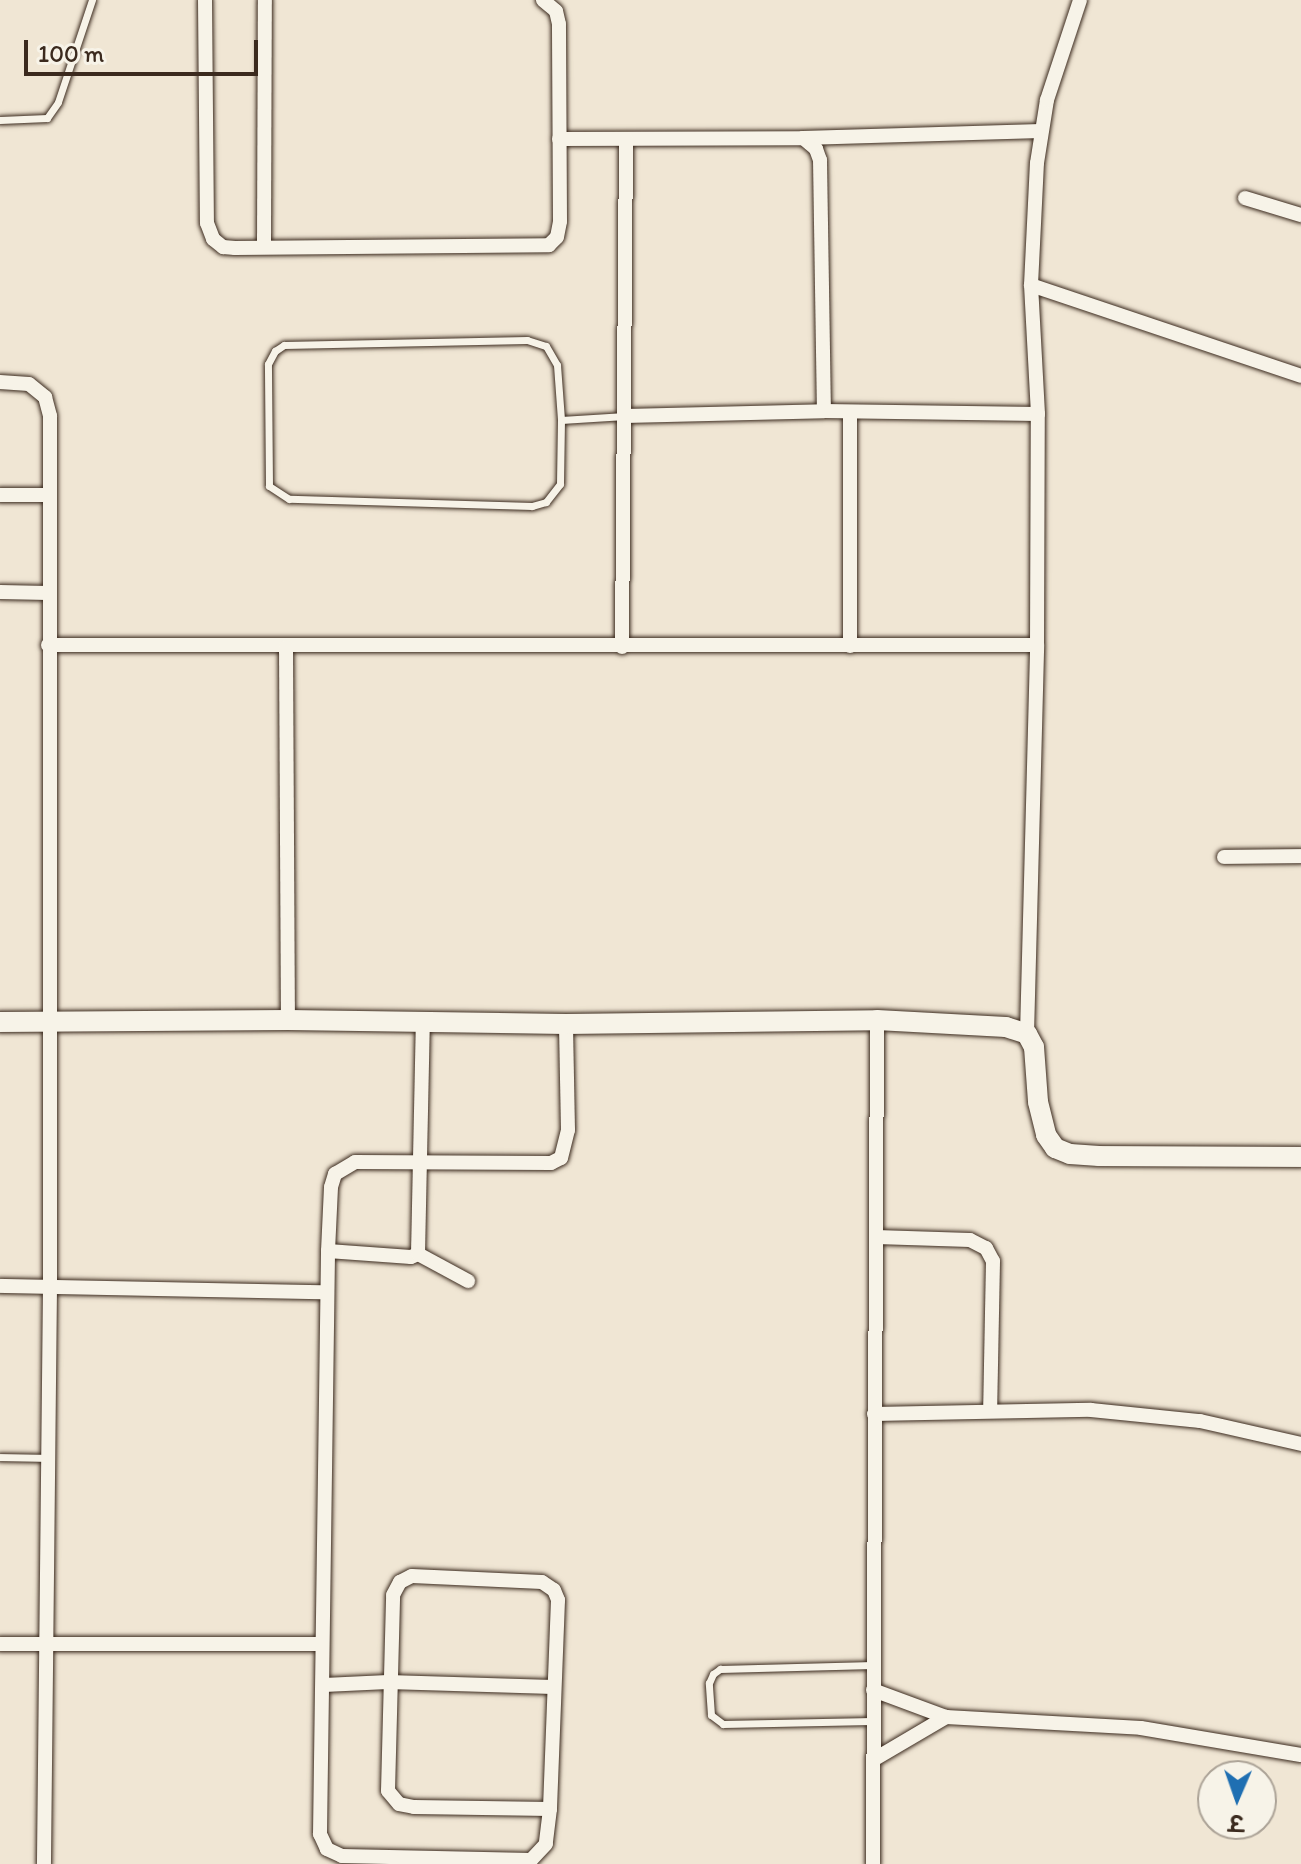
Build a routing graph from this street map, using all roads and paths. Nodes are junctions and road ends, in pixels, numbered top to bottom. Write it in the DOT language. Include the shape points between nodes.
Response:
graph roads {
  1 [pos="92,0"];
  2 [pos="205,0"];
  3 [pos="265,0"];
  4 [pos="543,0"];
  5 [pos="1080,0"];
  6 [pos="0,120"];
  7 [pos="1041,131"];
  8 [pos="803,138"];
  9 [pos="559,139"];
  10 [pos="626,139"];
  11 [pos="1245,198"];
  12 [pos="1301,215"];
  13 [pos="264,246"];
  14 [pos="1031,285"];
  15 [pos="1301,376"];
  16 [pos="0,382"];
  17 [pos="824,411"];
  18 [pos="850,412"];
  19 [pos="1038,414"];
  20 [pos="625,416"];
  21 [pos="561,420"];
  22 [pos="0,495"];
  23 [pos="49,495"];
  24 [pos="0,592"];
  25 [pos="48,593"];
  26 [pos="48,645"];
  27 [pos="1037,645"];
  28 [pos="850,646"];
  29 [pos="286,647"];
  30 [pos="622,647"];
  31 [pos="1301,856"];
  32 [pos="1224,857"];
  33 [pos="288,1020"];
  34 [pos="877,1020"];
  35 [pos="0,1022"];
  36 [pos="47,1023"];
  37 [pos="423,1023"];
  38 [pos="566,1024"];
  39 [pos="1027,1034"];
  40 [pos="1301,1157"];
  41 [pos="422,1162"];
  42 [pos="876,1237"];
  43 [pos="328,1251"];
  44 [pos="418,1254"];
  45 [pos="468,1281"];
  46 [pos="0,1286"];
  47 [pos="50,1287"];
  48 [pos="327,1292"];
  49 [pos="990,1411"];
  50 [pos="874,1414"];
  51 [pos="1301,1444"];
  52 [pos="0,1457"];
  53 [pos="49,1458"];
  54 [pos="0,1644"];
  55 [pos="322,1644"];
  56 [pos="46,1645"];
  57 [pos="873,1665"];
  58 [pos="388,1682"];
  59 [pos="324,1685"];
  60 [pos="553,1687"];
  61 [pos="873,1690"];
  62 [pos="946,1717"];
  63 [pos="872,1721"];
  64 [pos="1301,1755"];
  65 [pos="873,1760"];
  66 [pos="550,1809"];
  67 [pos="44,1864"];
  68 [pos="873,1864"];
  1 -- 6 [label="lane" via="58,102 47,118"];
  2 -- 13 [label="street" via="207,223 223,247"];
  3 -- 13 [label="street"];
  4 -- 9 [label="street" via="556,11 559,24"];
  5 -- 7 [label="street"];
  7 -- 8 [label="street"];
  7 -- 14 [label="street"];
  8 -- 10 [label="street"];
  8 -- 17 [label="street" via="820,160"];
  9 -- 10 [label="street"];
  9 -- 13 [label="street" via="560,221 549,245"];
  10 -- 20 [label="street"];
  11 -- 12 [label="street"];
  14 -- 15 [label="street"];
  14 -- 19 [label="street"];
  16 -- 23 [label="street" via="29,384 45,397 50,416"];
  17 -- 18 [label="street"];
  17 -- 20 [label="street"];
  18 -- 19 [label="street"];
  18 -- 28 [label="street"];
  19 -- 27 [label="street"];
  20 -- 21 [label="lane"];
  20 -- 30 [label="street"];
  21 -- 21 [label="lane" via="560,484 546,502 532,506 289,499 269,486 268,364 284,345 527,340 546,346 557,365"];
  22 -- 23 [label="street"];
  23 -- 25 [label="street"];
  24 -- 25 [label="street"];
  25 -- 26 [label="street"];
  26 -- 29 [label="street"];
  26 -- 36 [label="street"];
  27 -- 28 [label="street"];
  27 -- 39 [label="street"];
  28 -- 30 [label="street"];
  29 -- 30 [label="street"];
  29 -- 33 [label="street"];
  31 -- 32 [label="street"];
  33 -- 36 [label="street"];
  33 -- 37 [label="street"];
  34 -- 38 [label="street"];
  34 -- 39 [label="street" via="1006,1027"];
  34 -- 42 [label="street"];
  35 -- 36 [label="street"];
  36 -- 47 [label="street"];
  37 -- 38 [label="street"];
  37 -- 41 [label="street"];
  38 -- 41 [label="street" via="568,1130 561,1158 551,1163"];
  39 -- 40 [label="street" via="1034,1047 1046,1135 1055,1148 1099,1156"];
  41 -- 43 [label="street" via="355,1162 335,1174"];
  41 -- 44 [label="street"];
  42 -- 49 [label="street" via="970,1240 986,1248 993,1261"];
  42 -- 50 [label="street"];
  43 -- 44 [label="street"];
  43 -- 48 [label="street"];
  44 -- 45 [label="street"];
  46 -- 47 [label="street"];
  47 -- 48 [label="street"];
  47 -- 53 [label="street"];
  48 -- 55 [label="street"];
  49 -- 50 [label="street"];
  49 -- 51 [label="street" via="1091,1410 1200,1421"];
  50 -- 57 [label="street"];
  52 -- 53 [label="lane"];
  53 -- 56 [label="street"];
  54 -- 56 [label="street"];
  55 -- 56 [label="street"];
  55 -- 59 [label="street"];
  56 -- 67 [label="street"];
  57 -- 61 [label="street"];
  57 -- 63 [label="lane" via="720,1669 709,1683 711,1715 723,1724"];
  58 -- 59 [label="street"];
  58 -- 60 [label="street"];
  58 -- 60 [label="street" via="393,1595 400,1582 412,1576 542,1582 554,1590 558,1600"];
  58 -- 66 [label="street" via="388,1791 399,1804"];
  59 -- 66 [label="street" via="320,1834 327,1849 342,1856 531,1860 546,1844"];
  60 -- 66 [label="street"];
  61 -- 62 [label="street"];
  61 -- 63 [label="street"];
  62 -- 64 [label="street" via="1153,1729"];
  62 -- 65 [label="street"];
  63 -- 65 [label="street"];
  65 -- 68 [label="street"];
}
